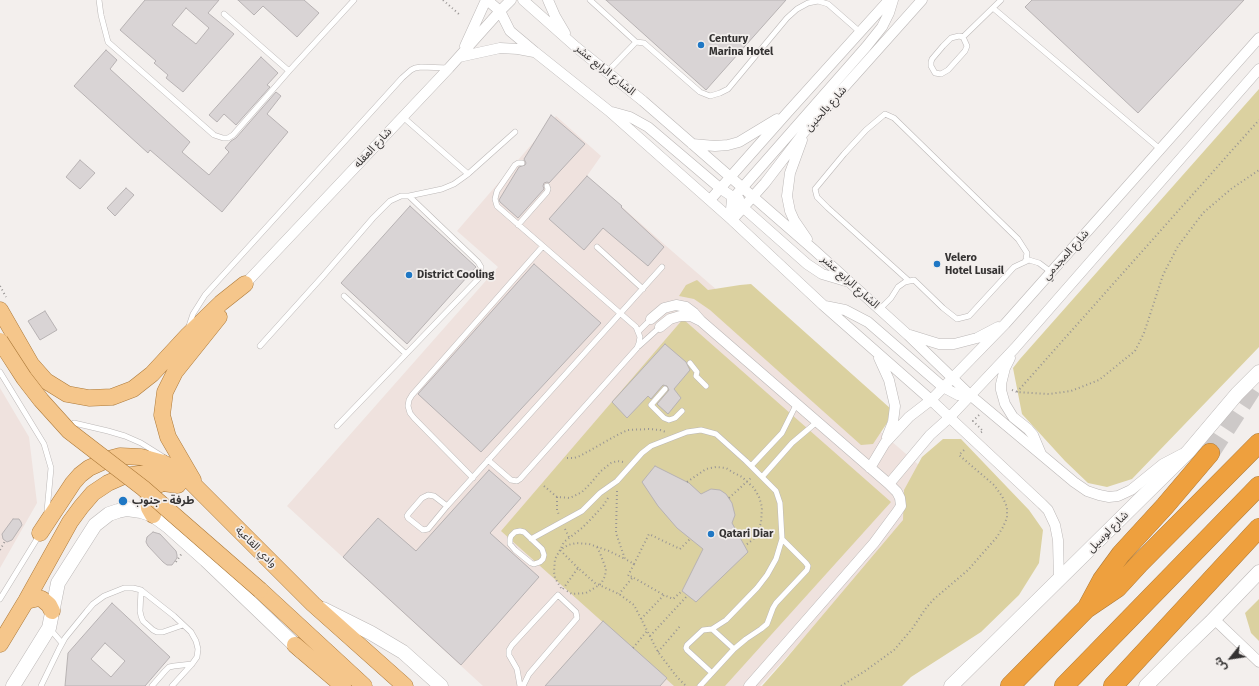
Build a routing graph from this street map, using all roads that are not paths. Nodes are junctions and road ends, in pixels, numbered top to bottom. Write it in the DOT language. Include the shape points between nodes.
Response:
graph roads {
  1 [pos="99,0"];
  2 [pos="486,0"];
  3 [pos="511,0"];
  4 [pos="523,0"];
  5 [pos="548,0"];
  6 [pos="590,0"];
  7 [pos="889,0"];
  8 [pos="894,0"];
  9 [pos="922,0"];
  10 [pos="1001,0"];
  11 [pos="351,1"];
  12 [pos="993,8"];
  13 [pos="500,11"];
  14 [pos="224,14"];
  15 [pos="860,32"];
  16 [pos="963,37"];
  17 [pos="1259,38"];
  18 [pos="636,42"];
  19 [pos="576,47"];
  20 [pos="535,52"];
  21 [pos="459,57"];
  22 [pos="449,68"];
  23 [pos="1259,69"];
  24 [pos="289,71"];
  25 [pos="607,72"];
  26 [pos="609,111"];
  27 [pos="787,113"];
  28 [pos="403,116"];
  29 [pos="805,131"];
  30 [pos="515,132"];
  31 [pos="692,144"];
  32 [pos="1160,149"];
  33 [pos="522,163"];
  34 [pos="468,174"];
  35 [pos="731,177"];
  36 [pos="547,186"];
  37 [pos="742,186"];
  38 [pos="720,189"];
  39 [pos="409,196"];
  40 [pos="752,196"];
  41 [pos="733,199"];
  42 [pos="710,200"];
  43 [pos="743,208"];
  44 [pos="732,220"];
  45 [pos="518,225"];
  46 [pos="543,246"];
  47 [pos="597,247"];
  48 [pos="813,249"];
  49 [pos="1025,262"];
  50 [pos="662,267"];
  51 [pos="1051,272"];
  52 [pos="909,281"];
  53 [pos="852,283"];
  54 [pos="245,284"];
  55 [pos="642,289"];
  56 [pos="344,296"];
  57 [pos="823,305"];
  58 [pos="880,309"];
  59 [pos="0,310"];
  60 [pos="620,313"];
  61 [pos="651,319"];
  62 [pos="701,321"];
  63 [pos="1005,324"];
  64 [pos="660,326"];
  65 [pos="639,331"];
  66 [pos="188,335"];
  67 [pos="908,335"];
  68 [pos="0,341"];
  69 [pos="260,346"];
  70 [pos="637,348"];
  71 [pos="1015,348"];
  72 [pos="406,354"];
  73 [pos="878,354"];
  74 [pos="690,363"];
  75 [pos="0,372"];
  76 [pos="1259,372"];
  77 [pos="953,377"];
  78 [pos="706,386"];
  79 [pos="943,387"];
  80 [pos="665,389"];
  81 [pos="970,395"];
  82 [pos="931,400"];
  83 [pos="797,403"];
  84 [pos="682,411"];
  85 [pos="949,418"];
  86 [pos="818,421"];
  87 [pos="74,423"];
  88 [pos="337,426"];
  89 [pos="885,443"];
  90 [pos="1259,443"];
  91 [pos="1188,452"];
  92 [pos="1210,453"];
  93 [pos="1042,456"];
  94 [pos="488,460"];
  95 [pos="751,466"];
  96 [pos="870,468"];
  97 [pos="762,477"];
  98 [pos="472,478"];
  99 [pos="890,484"];
  100 [pos="1259,486"];
  101 [pos="199,490"];
  102 [pos="447,506"];
  103 [pos="153,515"];
  104 [pos="1259,528"];
  105 [pos="40,532"];
  106 [pos="531,539"];
  107 [pos="782,540"];
  108 [pos="1259,572"];
  109 [pos="1059,580"];
  110 [pos="141,590"];
  111 [pos="0,599"];
  112 [pos="26,601"];
  113 [pos="313,604"];
  114 [pos="1086,609"];
  115 [pos="52,611"];
  116 [pos="1214,619"];
  117 [pos="183,625"];
  118 [pos="49,628"];
  119 [pos="712,629"];
  120 [pos="62,643"];
  121 [pos="0,644"];
  122 [pos="295,645"];
  123 [pos="734,649"];
  124 [pos="1259,662"];
  125 [pos="192,664"];
  126 [pos="712,673"];
  127 [pos="13,686"];
  128 [pos="42,686"];
  129 [pos="152,686"];
  130 [pos="172,686"];
  131 [pos="337,686"];
  132 [pos="343,686"];
  133 [pos="364,686"];
  134 [pos="405,686"];
  135 [pos="441,686"];
  136 [pos="522,686"];
  137 [pos="700,686"];
  138 [pos="749,686"];
  139 [pos="951,686"];
  140 [pos="1010,686"];
  141 [pos="1064,686"];
  142 [pos="1113,686"];
  143 [pos="1146,686"];
  1 -- 24 [label="lane" via="108,42 214,135 228,138 233,135"];
  2 -- 13 [label="street"];
  2 -- 21 [label="street"];
  3 -- 13 [label="street, شارع العقله"];
  4 -- 19 [label="street, الشارع الرابع عشر"];
  5 -- 19 [label="street" via="560,25"];
  6 -- 18 [label="lane"];
  7 -- 15 [label="street"];
  8 -- 37 [label="street" via="882,27 866,47"];
  9 -- 29 [label="street, شارع بالحنين"];
  10 -- 12 [label="lane"];
  11 -- 24 [label="lane"];
  12 -- 16 [label="lane"];
  12 -- 32 [label="lane"];
  13 -- 20 [label="street" via="510,31"];
  13 -- 21 [label="street, شارع العقله"];
  14 -- 24 [label="lane"];
  15 -- 18 [label="lane" via="828,4 818,1 808,3 796,9 787,18 728,89 710,96 700,92 644,42"];
  15 -- 27 [label="street"];
  16 -- 16 [label="lane" via="951,38 932,59 931,66 935,73 941,74 948,70 965,51 967,46"];
  17 -- 32 [label="street, شارع المجدمي"];
  18 -- 25 [label="lane"];
  19 -- 25 [label="street, الشارع الرابع عشر"];
  20 -- 21 [label="street" via="500,48"];
  20 -- 26 [label="street"];
  21 -- 22 [label="street, شارع العقله"];
  22 -- 28 [label="street, شارع العقله"];
  22 -- 66 [label="lane" via="415,68 402,78 205,295 193,314"];
  23 -- 71 [label="street, شارع المجدمي"];
  25 -- 31 [label="street, الشارع الرابع عشر"];
  26 -- 38 [label="street" via="630,117 648,127"];
  26 -- 42 [label="street"];
  27 -- 31 [label="street" via="739,142 715,146"];
  27 -- 35 [label="street"];
  28 -- 34 [label="lane"];
  28 -- 54 [label="street, شارع العقله"];
  29 -- 40 [label="street, شارع بالحنين"];
  29 -- 48 [label="street" via="790,173 787,196 794,220"];
  30 -- 34 [label="lane"];
  31 -- 35 [label="street, الشارع الرابع عشر"];
  32 -- 51 [label="street, شارع المجدمي"];
  33 -- 45 [label="lane" via="515,165 495,199 499,209"];
  34 -- 39 [label="lane" via="442,189"];
  35 -- 37 [label="street, الشارع الرابع عشر"];
  35 -- 38 [label="street"];
  36 -- 45 [label="lane" via="547,192"];
  37 -- 40 [label="street, الشارع الرابع عشر"];
  37 -- 41 [label="street"];
  38 -- 41 [label="street"];
  38 -- 42 [label="street"];
  39 -- 69 [label="lane" via="401,196 390,201 373,218"];
  39 -- 72 [label="lane" via="478,262 481,273"];
  40 -- 41 [label="street" via="746,200"];
  40 -- 43 [label="street, شارع بالحنين"];
  40 -- 48 [label="street, الشارع الرابع عشر"];
  41 -- 42 [label="street" via="722,196"];
  41 -- 43 [label="street"];
  41 -- 44 [label="street" via="730,209"];
  42 -- 44 [label="street"];
  43 -- 44 [label="street, شارع بالحنين"];
  43 -- 53 [label="street" via="807,264 822,274"];
  44 -- 57 [label="street"];
  45 -- 46 [label="lane"];
  46 -- 60 [label="lane"];
  46 -- 98 [label="lane" via="409,400 408,406 414,418"];
  47 -- 55 [label="lane"];
  48 -- 53 [label="street, الشارع الرابع عشر"];
  49 -- 51 [label="lane" via="1039,262"];
  49 -- 52 [label="lane" via="1014,267 969,316 957,319 914,280"];
  49 -- 52 [label="lane" via="1027,253 1018,239 894,118 885,114 866,130 815,189 817,197 828,208"];
  50 -- 55 [label="lane"];
  51 -- 63 [label="street, شارع المجدمي"];
  52 -- 58 [label="lane" via="898,287"];
  53 -- 58 [label="street, الشارع الرابع عشر"];
  54 -- 66 [label="main road"];
  54 -- 101 [label="main road" via="175,372 165,392 162,415 168,437"];
  55 -- 60 [label="lane"];
  56 -- 72 [label="lane"];
  57 -- 73 [label="street"];
  57 -- 79 [label="street" via="845,310 868,322"];
  58 -- 67 [label="street, الشارع الرابع عشر"];
  59 -- 66 [label="main road" via="31,364 46,381 68,394 89,398 112,397 133,389 152,374"];
  60 -- 65 [label="lane"];
  60 -- 94 [label="lane"];
  61 -- 62 [label="street" via="664,308 676,305 694,313"];
  61 -- 65 [label="lane"];
  62 -- 64 [label="street" via="691,316 680,316"];
  62 -- 83 [label="street"];
  63 -- 67 [label="street" via="977,338 954,344 939,344"];
  63 -- 77 [label="street, شارع المجدمي"];
  64 -- 70 [label="lane"];
  65 -- 70 [label="lane" via="640,343"];
  67 -- 77 [label="street, الشارع الرابع عشر"];
  68 -- 133 [label="main road, bridge" via="40,400 69,431 143,488 260,590"];
  70 -- 94 [label="lane" via="520,479 511,480"];
  71 -- 81 [label="street, شارع المجدمي"];
  71 -- 93 [label="street" via="1005,368 1001,390 1009,412 1028,429"];
  72 -- 88 [label="lane"];
  73 -- 82 [label="street"];
  73 -- 89 [label="street" via="890,380 895,406 893,422"];
  74 -- 78 [label="lane" via="697,372 696,376"];
  75 -- 105 [label="lane" via="44,444 51,468 48,508"];
  76 -- 91 [label="street, شارع لوسيل"];
  77 -- 79 [label="street, شارع المجدمي"];
  77 -- 81 [label="street, الشارع الرابع عشر"];
  79 -- 81 [label="street" via="958,395"];
  79 -- 82 [label="street, شارع المجدمي"];
  80 -- 84 [label="lane" via="651,405 669,420"];
  81 -- 85 [label="street, شارع المجدمي"];
  81 -- 93 [label="street, الشارع الرابع عشر"];
  82 -- 85 [label="street"];
  82 -- 89 [label="street, شارع المجدمي" via="909,417"];
  83 -- 86 [label="street"];
  83 -- 95 [label="lane" via="782,433"];
  85 -- 99 [label="street, شارع المجدمي" via="930,435"];
  85 -- 109 [label="street" via="1048,510 1058,540"];
  86 -- 96 [label="street"];
  86 -- 97 [label="lane" via="792,443"];
  87 -- 101 [label="lane" via="108,431 141,443 171,461"];
  89 -- 96 [label="street, شارع المجدمي"];
  90 -- 114 [label="highway" via="1117,588"];
  91 -- 93 [label="street, الشارع الرابع عشر" via="1162,464 1132,490 1109,497 1087,491"];
  91 -- 109 [label="street, شارع لوسيل"];
  92 -- 114 [label="highway" via="1121,554 1102,580"];
  94 -- 98 [label="lane"];
  95 -- 97 [label="lane"];
  95 -- 106 [label="lane" via="716,434 701,430 687,432 651,446 617,481 582,511"];
  96 -- 99 [label="street"];
  97 -- 107 [label="lane" via="776,492 780,503"];
  98 -- 102 [label="lane"];
  99 -- 138 [label="street" via="900,498 897,512 874,543"];
  100 -- 141 [label="highway"];
  101 -- 103 [label="main road" via="171,483 156,486 148,500"];
  101 -- 105 [label="main road" via="173,468 152,459 130,456 108,459 89,468 72,483"];
  101 -- 112 [label="main road" via="184,482 155,474 124,476 108,482 93,493 70,522"];
  101 -- 113 [label="main road, وادي القاعية"];
  102 -- 102 [label="lane" via="425,530 407,516 422,498 428,495 434,496"];
  103 -- 115 [label="street" via="127,509 118,510 95,525 58,583"];
  103 -- 122 [label="street" via="225,578"];
  104 -- 142 [label="highway"];
  105 -- 111 [label="lane"];
  106 -- 106 [label="lane" via="524,532 515,532 511,536 510,544 534,564 540,562 544,555 542,549"];
  107 -- 119 [label="lane" via="776,559 757,588 726,620"];
  107 -- 123 [label="lane" via="806,563 808,570 776,603 767,624"];
  108 -- 116 [label="street"];
  109 -- 139 [label="street, شارع لوسيل"];
  110 -- 117 [label="lane"];
  110 -- 117 [label="lane" via="141,616 153,630 163,632"];
  110 -- 120 [label="lane" via="124,588 104,596 93,604"];
  112 -- 115 [label="main road" via="42,599"];
  112 -- 121 [label="main road"];
  113 -- 134 [label="main road, وادي القاعية"];
  113 -- 135 [label="street, وادي القاعية" via="403,652"];
  114 -- 140 [label="highway"];
  115 -- 118 [label="street"];
  116 -- 124 [label="street"];
  116 -- 143 [label="street"];
  117 -- 125 [label="lane" via="196,641 198,649 197,657"];
  118 -- 120 [label="lane"];
  118 -- 127 [label="street"];
  119 -- 123 [label="lane"];
  119 -- 126 [label="lane" via="703,630 687,644 686,648"];
  120 -- 128 [label="lane"];
  122 -- 131 [label="street"];
  122 -- 132 [label="main road"];
  123 -- 126 [label="lane"];
  125 -- 129 [label="lane" via="169,667"];
  125 -- 130 [label="lane"];
  126 -- 137 [label="lane"];
  136 -- 136 [label="lane" via="529,674 577,618 576,612 558,595 509,650 509,655 518,669"];
}
